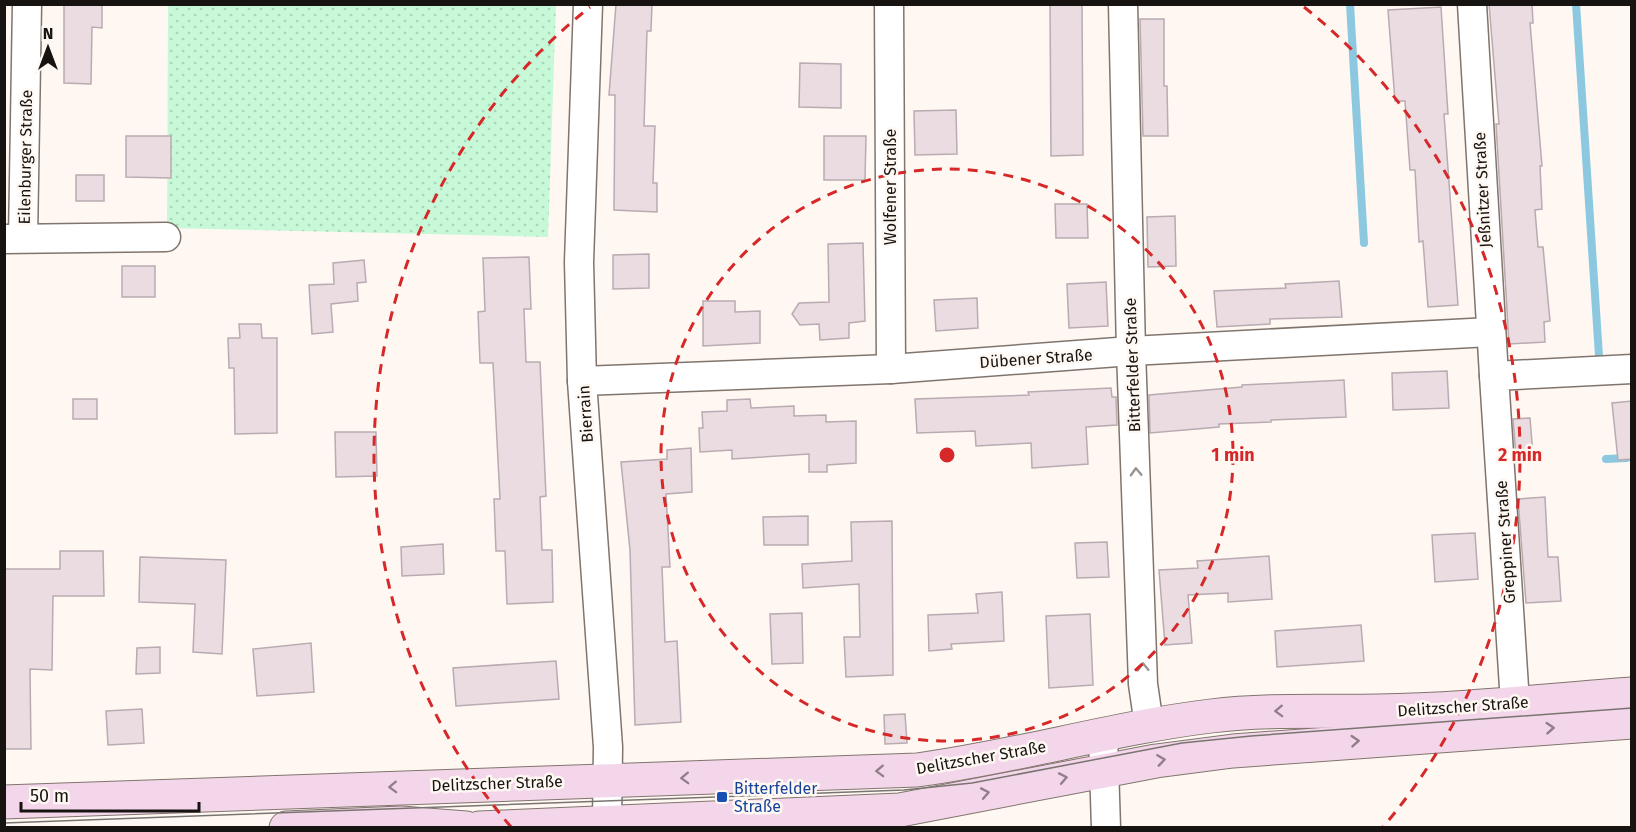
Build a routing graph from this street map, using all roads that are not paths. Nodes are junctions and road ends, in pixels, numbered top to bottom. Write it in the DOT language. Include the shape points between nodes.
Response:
graph roads {
  1 [pos="27,4"];
  2 [pos="588,4"];
  3 [pos="889,4"];
  4 [pos="1123,4"];
  5 [pos="1472,4"];
  6 [pos="166,237"];
  7 [pos="14,238"];
  8 [pos="1490,332"];
  9 [pos="1131,351"];
  10 [pos="891,369"];
  11 [pos="1632,369"];
  12 [pos="1494,376"];
  13 [pos="582,381"];
  14 [pos="1632,694"];
  15 [pos="1515,703"];
  16 [pos="1632,722"];
  17 [pos="1149,725"];
  18 [pos="1103,735"];
  19 [pos="1104,770"];
  20 [pos="607,780"];
  21 [pos="4,802"];
  22 [pos="607,823"];
  23 [pos="286,828"];
  24 [pos="465,828"];
  25 [pos="479,828"];
  26 [pos="1106,828"];
  1 -- 7 [label="street, Eilenburger Straße"];
  2 -- 13 [label="street, Bierrain" via="579,262"];
  3 -- 10 [label="street, Wolfener Straße"];
  4 -- 9 [label="street, Bitterfelder Straße"];
  5 -- 8 [label="street, Jeßnitzer Straße"];
  6 -- 7 [label="street, Eilenburger Straße"];
  8 -- 9 [label="street, Dübener Straße"];
  8 -- 12 [label="street, Jeßnitzer Straße"];
  9 -- 10 [label="street, Dübener Straße"];
  17 -- 9 [label="street, Bitterfelder Straße, one-way" via="1143,684"];
  10 -- 13 [label="street, Dübener Straße"];
  11 -- 12 [label="street"];
  12 -- 15 [label="street, Greppiner Straße"];
  13 -- 20 [label="street, Bierrain" via="608,747"];
  14 -- 15 [label="main road, Delitzscher Straße"];
  15 -- 17 [label="main road, Delitzscher Straße, one-way" via="1378,711 1262,711"];
  19 -- 16 [label="main road, Delitzscher Straße, one-way" via="1233,751"];
  17 -- 18 [label="main road, Delitzscher Straße"];
  18 -- 19 [label="street"];
  18 -- 20 [label="main road, Delitzscher Straße, one-way" via="917,770"];
  22 -- 19 [label="main road, Delitzscher Straße, one-way" via="900,810"];
  19 -- 26 [label="street"];
  20 -- 21 [label="main road, Delitzscher Straße, one-way"];
  20 -- 22 [label="street, Bierrain"];
  22 -- 25 [label="main road, Delitzscher Straße"];
  23 -- 24 [label="main road" via="401,823"];
}
